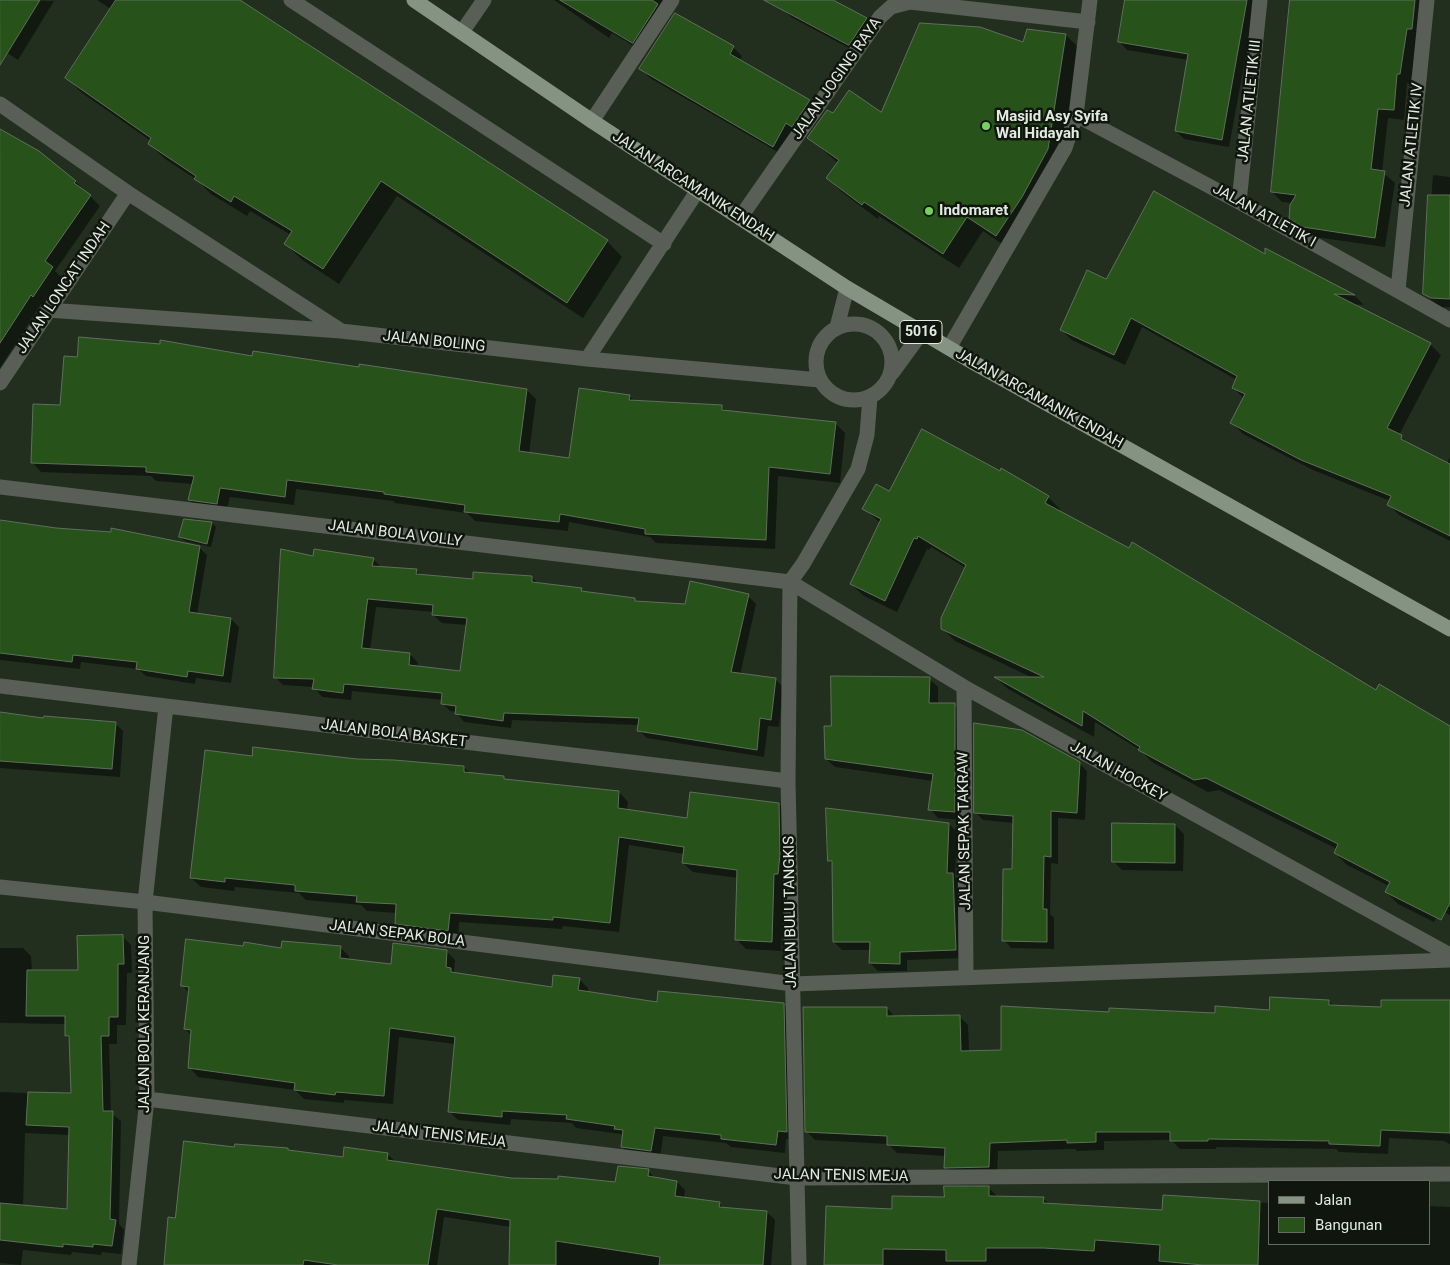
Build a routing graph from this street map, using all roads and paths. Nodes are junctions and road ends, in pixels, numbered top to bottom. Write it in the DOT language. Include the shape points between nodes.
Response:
graph roads {
  1 [pos="291,0"];
  2 [pos="414,0"];
  3 [pos="484,0"];
  4 [pos="672,0"];
  5 [pos="1090,0"];
  6 [pos="1260,0"];
  7 [pos="1427,0"];
  8 [pos="1088,22"];
  9 [pos="462,32"];
  10 [pos="0,104"];
  11 [pos="1076,115"];
  12 [pos="592,121"];
  13 [pos="698,190"];
  14 [pos="128,193"];
  15 [pos="1239,202"];
  16 [pos="740,218"];
  17 [pos="664,244"];
  18 [pos="847,288"];
  19 [pos="1398,290"];
  20 [pos="48,310"];
  21 [pos="1450,320"];
  22 [pos="837,327"];
  23 [pos="341,331"];
  24 [pos="922,332"];
  25 [pos="949,348"];
  26 [pos="588,359"];
  27 [pos="891,375"];
  28 [pos="820,380"];
  29 [pos="0,384"];
  30 [pos="870,397"];
  31 [pos="0,487"];
  32 [pos="790,582"];
  33 [pos="1450,629"];
  34 [pos="0,686"];
  35 [pos="964,687"];
  36 [pos="166,706"];
  37 [pos="788,781"];
  38 [pos="0,887"];
  39 [pos="145,902"];
  40 [pos="1450,955"];
  41 [pos="1450,960"];
  42 [pos="966,976"];
  43 [pos="793,984"];
  44 [pos="147,1099"];
  45 [pos="1450,1174"];
  46 [pos="797,1178"];
  47 [pos="129,1265"];
  48 [pos="798,1265"];
  1 -- 17 [label="street"];
  2 -- 9 [label="main road, JALAN ARCAMANIK ENDAH / 5016"];
  3 -- 9 [label="street"];
  4 -- 12 [label="street"];
  5 -- 8 [label="street"];
  6 -- 15 [label="street, JALAN ATLETIK III"];
  7 -- 19 [label="street, JALAN ATLETIK IV"];
  8 -- 11 [label="street"];
  8 -- 16 [label="street, JALAN JOGING RAYA" via="910,2 891,7 880,17"];
  9 -- 12 [label="main road, JALAN ARCAMANIK ENDAH / 5016"];
  10 -- 14 [label="street"];
  11 -- 15 [label="street, JALAN ATLETIK I"];
  11 -- 25 [label="street" via="1065,148"];
  12 -- 13 [label="main road, JALAN ARCAMANIK ENDAH / 5016"];
  13 -- 16 [label="main road, JALAN ARCAMANIK ENDAH / 5016"];
  13 -- 17 [label="street"];
  14 -- 20 [label="street, JALAN LONCAT INDAH"];
  14 -- 23 [label="street"];
  15 -- 19 [label="street, JALAN ATLETIK I"];
  16 -- 18 [label="main road, JALAN ARCAMANIK ENDAH / 5016"];
  17 -- 26 [label="street"];
  18 -- 22 [label="street"];
  18 -- 24 [label="main road, JALAN ARCAMANIK ENDAH / 5016"];
  19 -- 21 [label="street, JALAN ATLETIK I"];
  20 -- 23 [label="street, JALAN BOLING"];
  20 -- 29 [label="street, JALAN LONCAT INDAH"];
  22 -- 27 [label="street" via="852,323 867,325 880,333 889,345 893,360"];
  22 -- 28 [label="street" via="825,336 817,350 815,365"];
  23 -- 26 [label="street, JALAN BOLING"];
  24 -- 25 [label="main road, JALAN ARCAMANIK ENDAH / 5016"];
  24 -- 27 [label="street"];
  25 -- 33 [label="main road, JALAN ARCAMANIK ENDAH / 5016"];
  26 -- 28 [label="street, JALAN BOLING"];
  27 -- 30 [label="street"];
  28 -- 30 [label="street" via="829,392 842,399"];
  30 -- 32 [label="street" via="867,435 858,469"];
  31 -- 32 [label="street, JALAN BOLA VOLLY"];
  32 -- 35 [label="street, JALAN HOCKEY"];
  32 -- 37 [label="street, JALAN BULU TANGKIS"];
  34 -- 36 [label="street, JALAN BOLA BASKET"];
  35 -- 40 [label="street, JALAN HOCKEY"];
  35 -- 42 [label="street, JALAN SEPAK TAKRAW"];
  36 -- 37 [label="street, JALAN BOLA BASKET"];
  36 -- 39 [label="street, JALAN BOLA KERANJANG"];
  37 -- 43 [label="street, JALAN BULU TANGKIS"];
  38 -- 39 [label="street, JALAN SEPAK BOLA"];
  39 -- 43 [label="street, JALAN SEPAK BOLA"];
  39 -- 44 [label="street, JALAN BOLA KERANJANG"];
  41 -- 42 [label="street"];
  42 -- 43 [label="street"];
  43 -- 46 [label="street, JALAN BULU TANGKIS"];
  44 -- 46 [label="street, JALAN TENIS MEJA"];
  44 -- 47 [label="street, JALAN BOLA KERANJANG"];
  45 -- 46 [label="street, JALAN TENIS MEJA"];
  46 -- 48 [label="street, JALAN BULU TANGKIS"];
}
